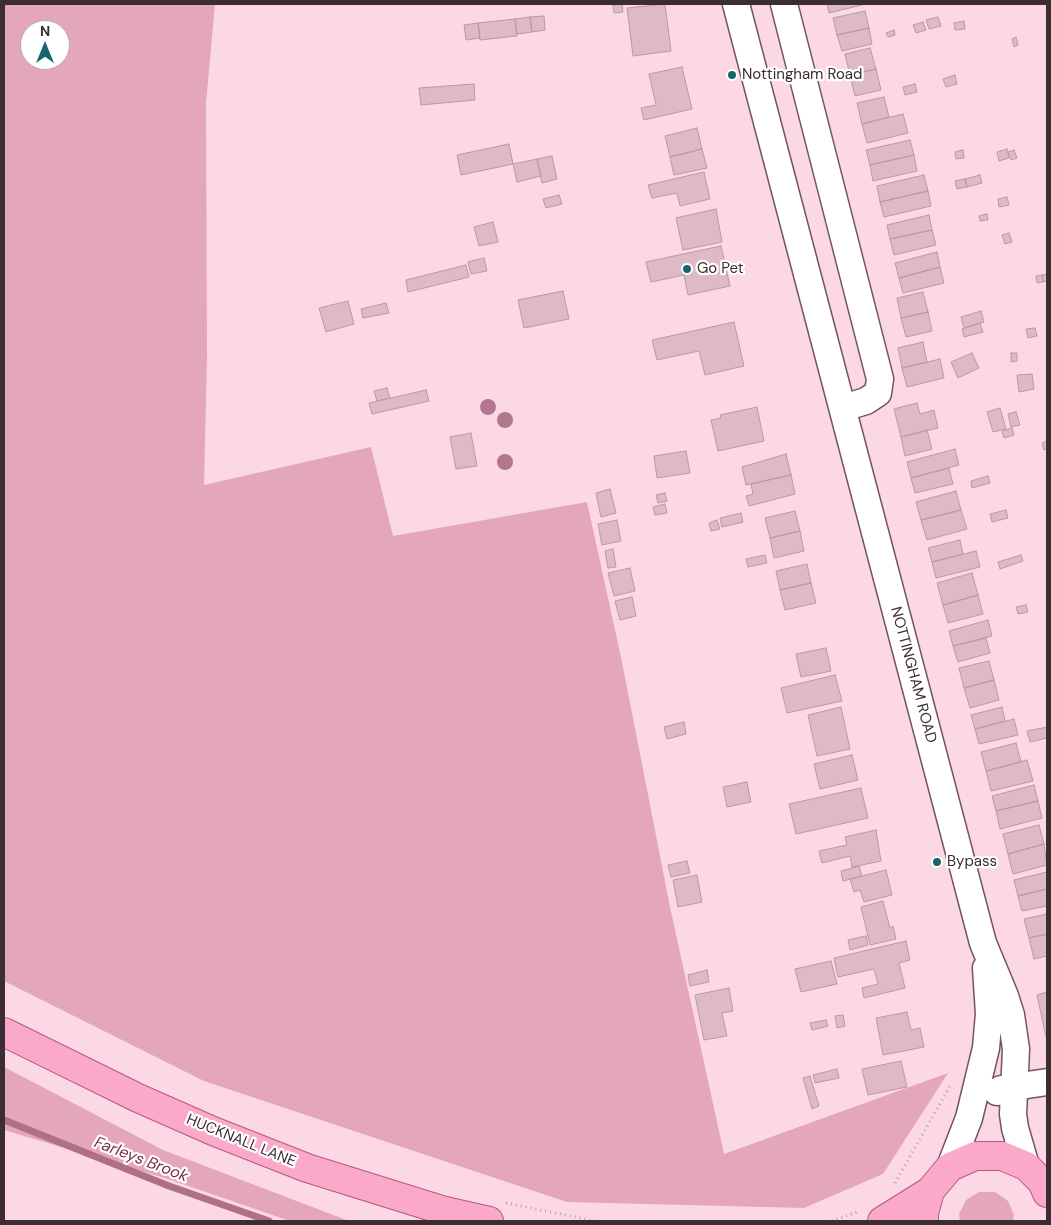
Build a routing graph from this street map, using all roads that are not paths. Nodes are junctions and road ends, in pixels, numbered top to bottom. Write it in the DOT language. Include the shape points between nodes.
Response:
graph roads {
  1 [pos="736,4"];
  2 [pos="784,4"];
  3 [pos="843,408"];
  4 [pos="983,942"];
  5 [pos="4,1032"];
  6 [pos="1047,1082"];
  7 [pos="1013,1087"];
  8 [pos="969,1118"];
  9 [pos="1026,1166"];
  10 [pos="950,1167"];
  11 [pos="930,1191"];
  12 [pos="1047,1193"];
  13 [pos="497,1212"];
  14 [pos="872,1216"];
  15 [pos="924,1221"];
  1 -- 3 [label="street, NOTTINGHAM ROAD"];
  2 -- 3 [label="street" via="880,379 878,393 866,401"];
  3 -- 4 [label="street, NOTTINGHAM ROAD"];
  4 -- 7 [label="street, NOTTINGHAM ROAD" via="1005,996 1014,1033"];
  4 -- 8 [label="street, NOTTINGHAM ROAD" via="988,1035"];
  5 -- 13 [label="main road, HUCKNALL LANE" via="138,1098 307,1168 445,1211"];
  6 -- 7 [label="street"];
  7 -- 8 [label="street" via="1001,1089 989,1097"];
  7 -- 9 [label="street, NOTTINGHAM ROAD" via="1015,1128"];
  8 -- 10 [label="street, NOTTINGHAM ROAD"];
  9 -- 10 [label="main road" via="1002,1156 975,1156"];
  9 -- 12 [label="main road" via="1042,1182"];
  10 -- 11 [label="main road"];
  11 -- 14 [label="main road"];
  11 -- 15 [label="main road"];
}
